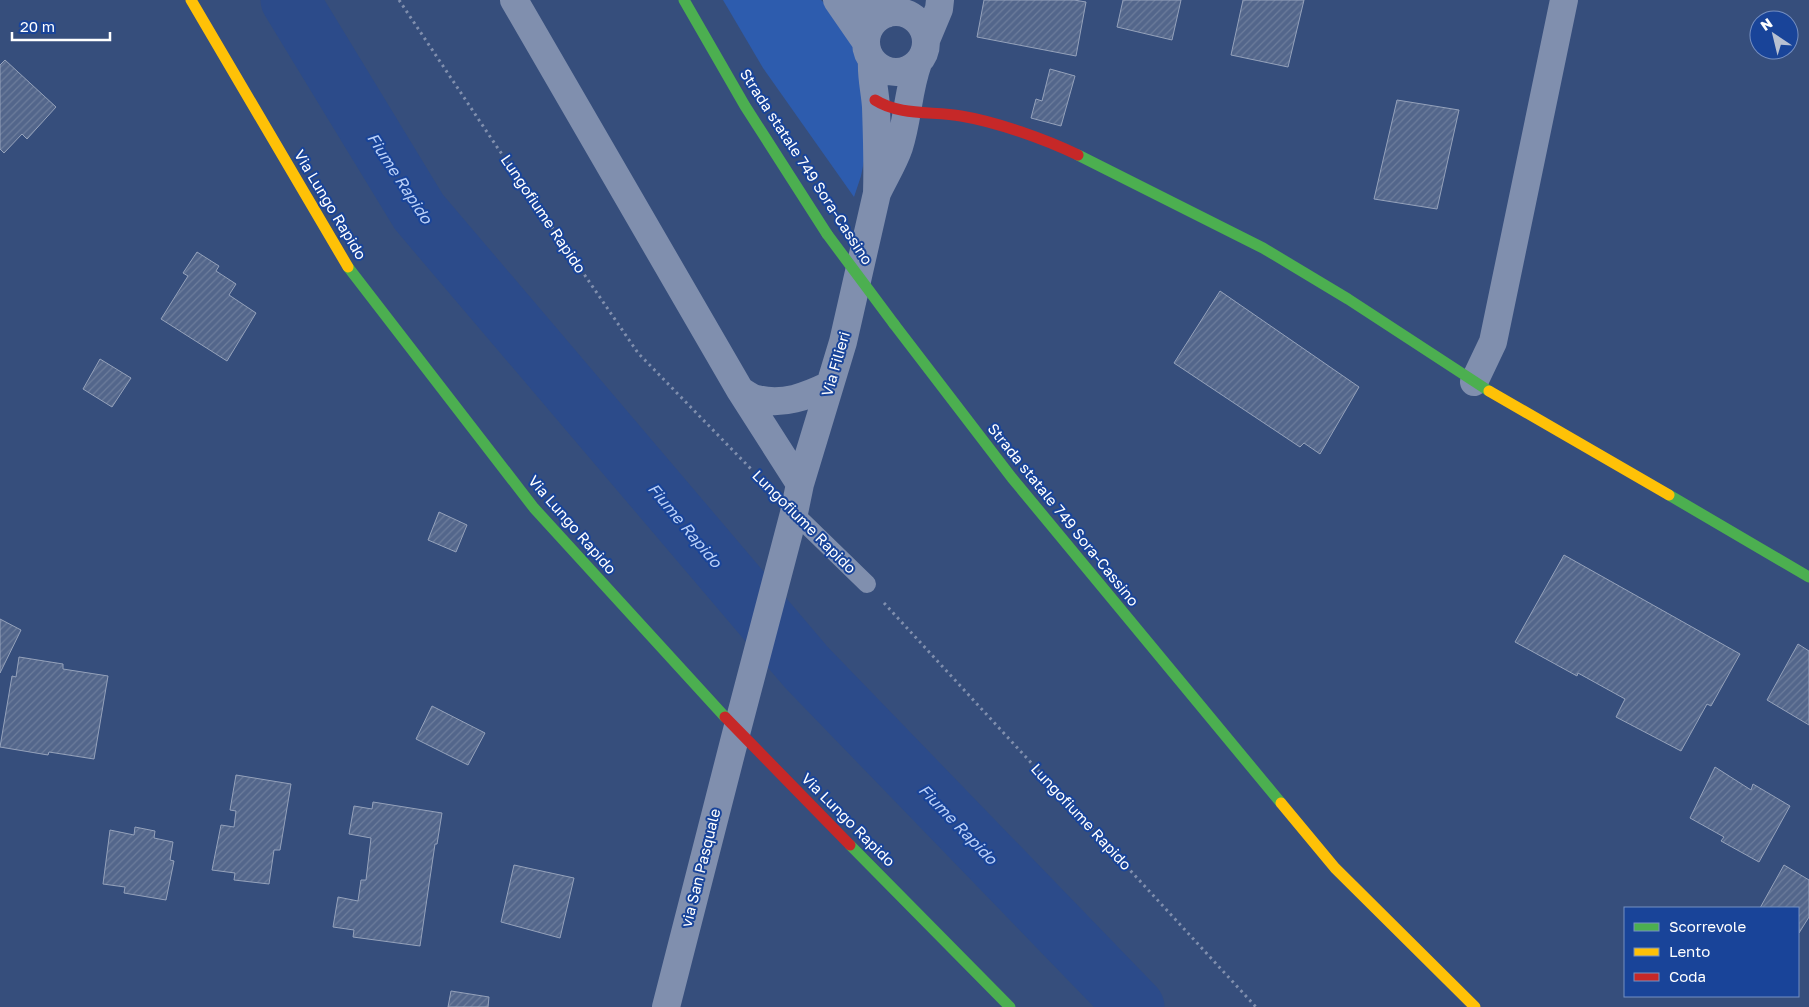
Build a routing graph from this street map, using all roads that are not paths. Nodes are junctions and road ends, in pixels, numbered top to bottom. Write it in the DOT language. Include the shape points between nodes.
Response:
graph roads {
  1 [pos="191,0"];
  2 [pos="514,0"];
  3 [pos="684,0"];
  4 [pos="837,0"];
  5 [pos="863,0"];
  6 [pos="940,0"];
  7 [pos="1564,0"];
  8 [pos="900,8"];
  9 [pos="869,51"];
  10 [pos="922,51"];
  11 [pos="875,100"];
  12 [pos="908,109"];
  13 [pos="877,192"];
  14 [pos="1474,382"];
  15 [pos="830,385"];
  16 [pos="740,390"];
  17 [pos="800,484"];
  18 [pos="792,523"];
  19 [pos="1809,577"];
  20 [pos="867,584"];
  21 [pos="740,719"];
  22 [pos="666,1007"];
  23 [pos="1010,1007"];
  24 [pos="1475,1007"];
  1 -- 21 [label="main road, Via Lungo Rapido" via="350,270 534,508"];
  2 -- 16 [label="street"];
  3 -- 24 [label="main road, Strada statale 749 Sora-Cassino, bridge" via="745,106 827,234 1012,478 1335,868"];
  4 -- 9 [label="street"];
  5 -- 8 [label="street"];
  6 -- 10 [label="street, Via Filieri"];
  7 -- 14 [label="street" via="1493,342"];
  8 -- 9 [label="street" via="872,22 867,31"];
  8 -- 10 [label="street" via="924,30"];
  9 -- 10 [label="street" via="880,68 890,72 910,69"];
  9 -- 11 [label="street, Via Filieri"];
  10 -- 12 [label="street, Via Filieri" via="911,83"];
  11 -- 12 [label="main road" via="886,107"];
  11 -- 13 [label="street, Via Filieri"];
  12 -- 13 [label="street, Via Filieri" via="899,148"];
  12 -- 14 [label="main road" via="961,116 1009,128 1074,153 1263,248 1348,299"];
  13 -- 15 [label="street, Via Filieri"];
  14 -- 19 [label="main road"];
  15 -- 16 [label="street" via="806,396 784,401 756,399"];
  15 -- 17 [label="street, Via Filieri"];
  16 -- 17 [label="street"];
  17 -- 18 [label="street, Via Filieri"];
  18 -- 20 [label="lane, Lungofiume Rapido"];
  18 -- 21 [label="street, via San Pasquale"];
  21 -- 22 [label="street, via San Pasquale"];
  21 -- 23 [label="main road, Via Lungo Rapido"];
}
